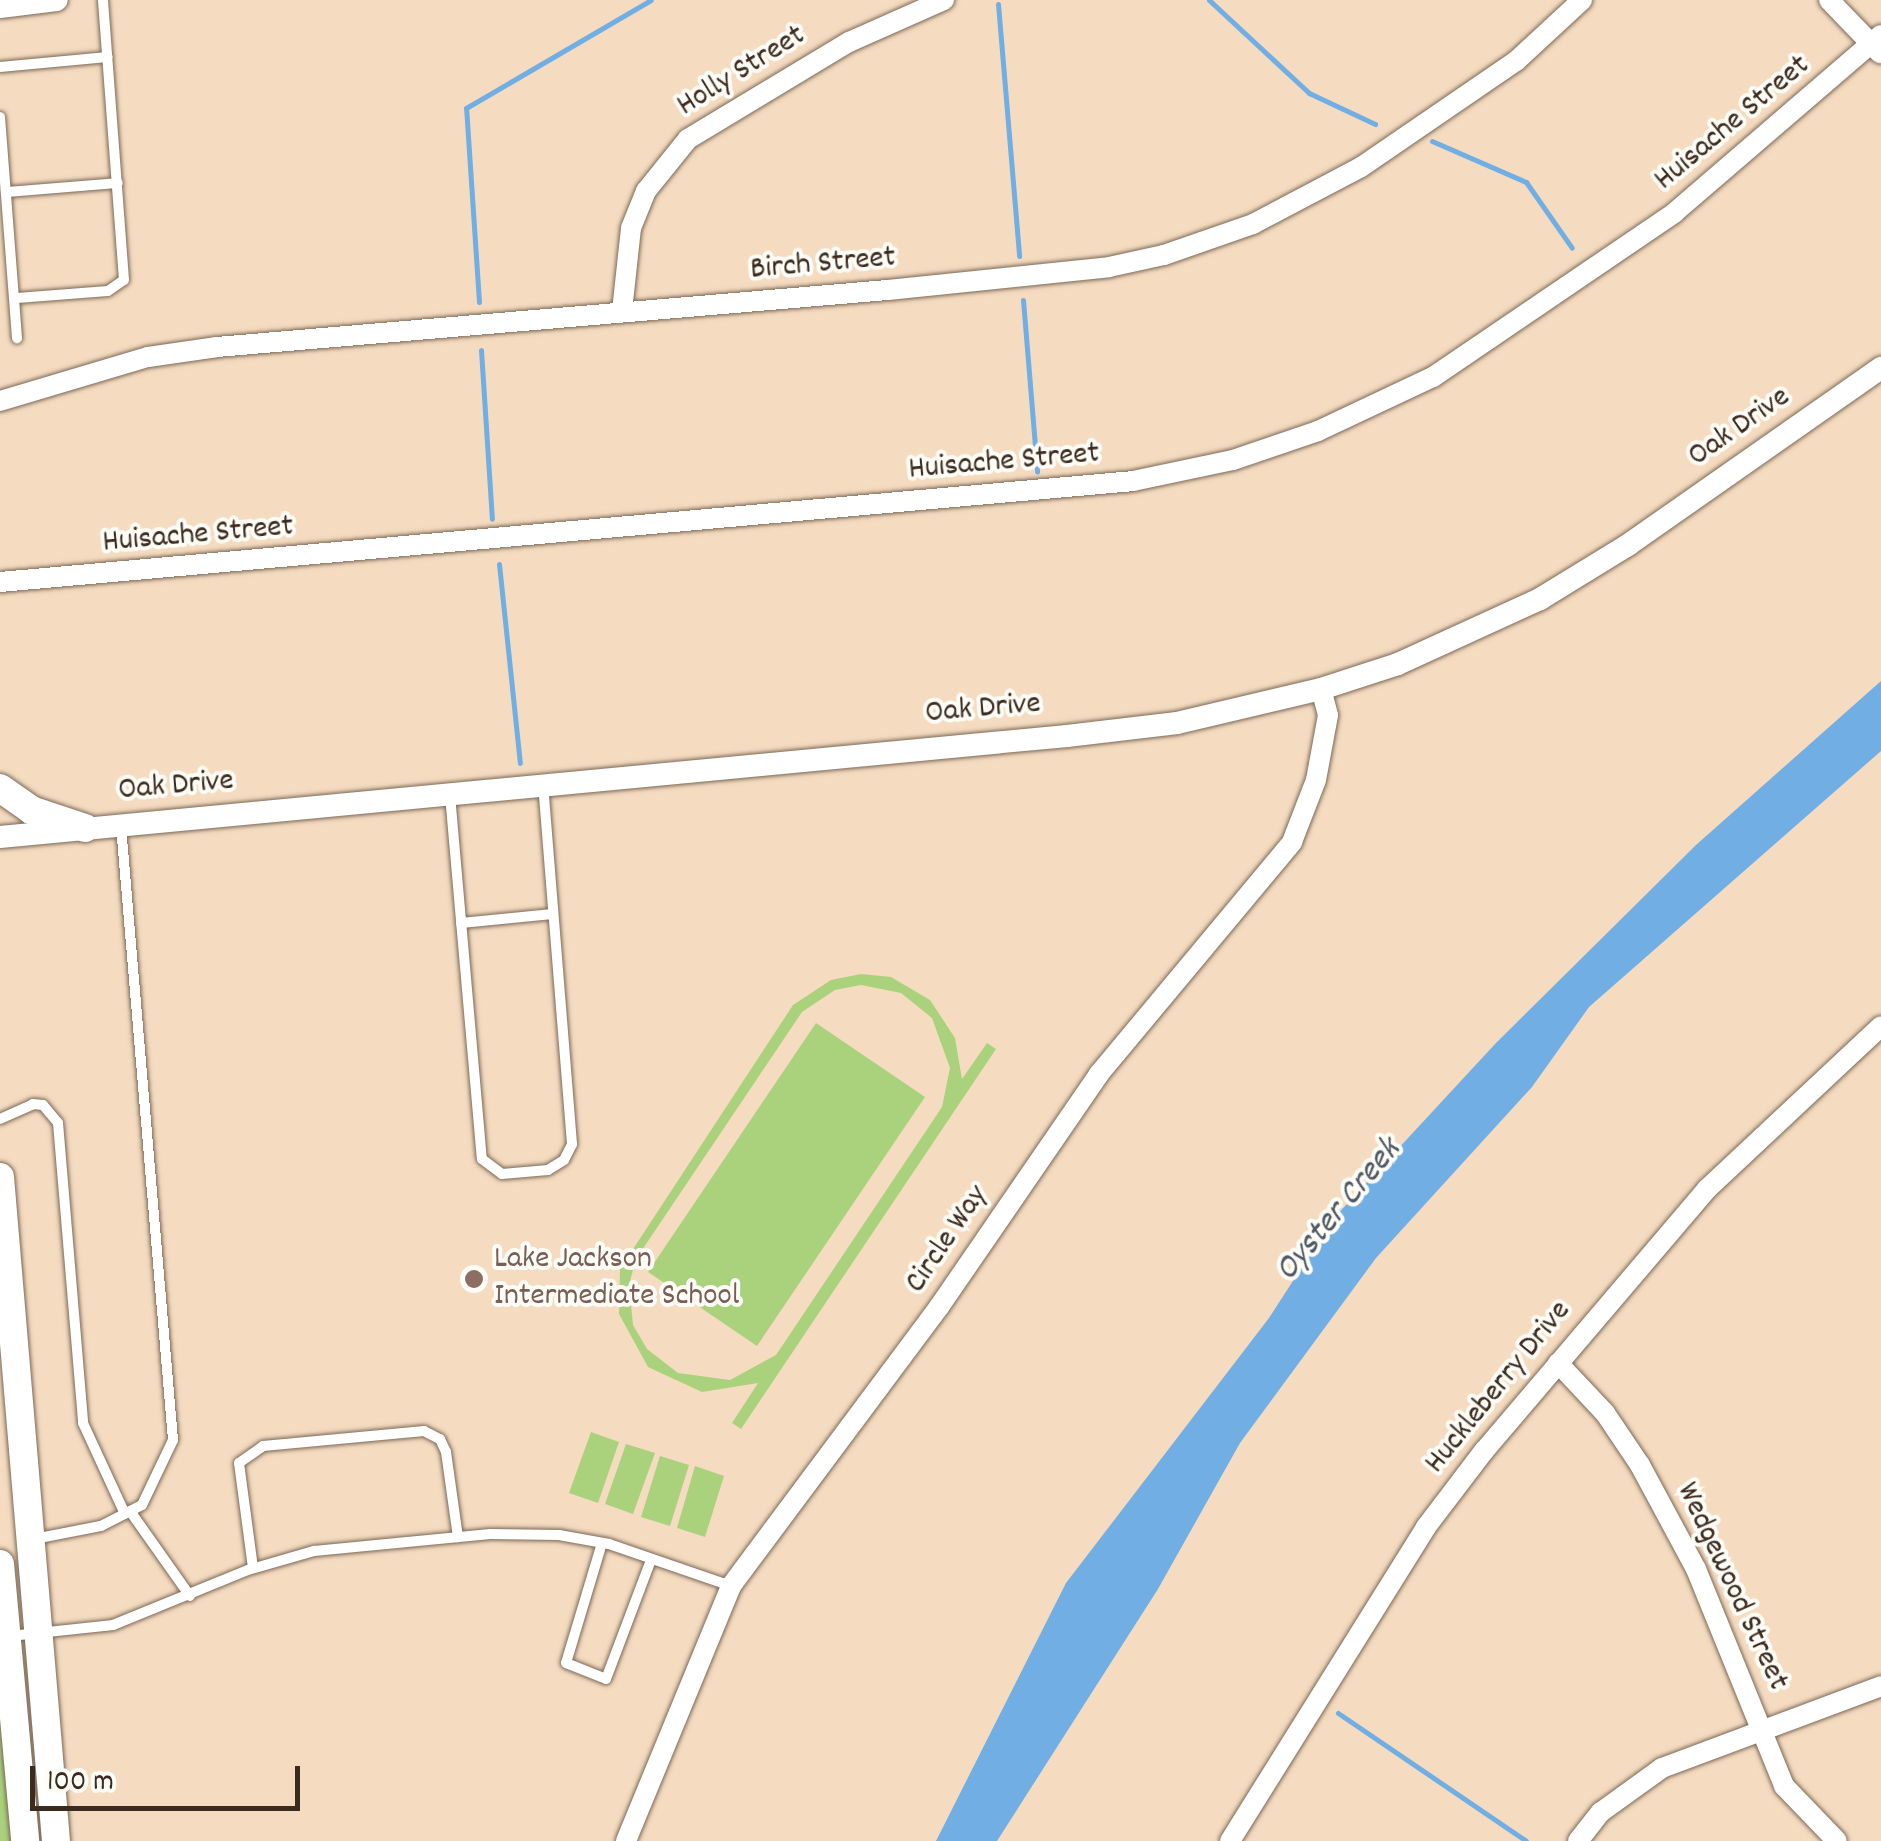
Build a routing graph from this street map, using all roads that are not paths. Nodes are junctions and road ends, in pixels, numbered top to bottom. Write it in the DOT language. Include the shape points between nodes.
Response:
graph roads {
  1 [pos="57,0"];
  2 [pos="103,0"];
  3 [pos="944,0"];
  4 [pos="1582,0"];
  5 [pos="1829,0"];
  6 [pos="0,7"];
  7 [pos="1878,44"];
  8 [pos="108,57"];
  9 [pos="0,68"];
  10 [pos="0,117"];
  11 [pos="2,151"];
  12 [pos="118,183"];
  13 [pos="6,192"];
  14 [pos="13,258"];
  15 [pos="0,259"];
  16 [pos="17,298"];
  17 [pos="622,311"];
  18 [pos="17,338"];
  19 [pos="1881,368"];
  20 [pos="0,401"];
  21 [pos="0,582"];
  22 [pos="1322,689"];
  23 [pos="543,785"];
  24 [pos="0,788"];
  25 [pos="450,793"];
  26 [pos="120,825"];
  27 [pos="86,828"];
  28 [pos="0,837"];
  29 [pos="554,914"];
  30 [pos="461,922"];
  31 [pos="1881,1026"];
  32 [pos="0,1119"];
  33 [pos="0,1177"];
  34 [pos="1558,1363"];
  35 [pos="127,1512"];
  36 [pos="458,1537"];
  37 [pos="30,1539"];
  38 [pos="602,1543"];
  39 [pos="651,1560"];
  40 [pos="0,1564"];
  41 [pos="254,1568"];
  42 [pos="730,1586"];
  43 [pos="190,1596"];
  44 [pos="38,1634"];
  45 [pos="2,1635"];
  46 [pos="1881,1686"];
  47 [pos="1762,1728"];
  48 [pos="25,1841"];
  49 [pos="56,1841"];
  50 [pos="626,1841"];
  51 [pos="1230,1841"];
  52 [pos="1578,1841"];
  53 [pos="1837,1841"];
  1 -- 6 [label="street"];
  2 -- 8 [label="lane"];
  3 -- 17 [label="street, Holly Street" via="849,42 688,139 646,191 631,228"];
  4 -- 17 [label="street, Birch Street" via="1516,61 1361,167 1296,204 1209,240 1110,267"];
  5 -- 7 [label="street"];
  7 -- 21 [label="street, Huisache Street" via="1674,213 1433,377 1318,431 1232,460 1133,482"];
  8 -- 9 [label="lane"];
  8 -- 12 [label="lane"];
  10 -- 11 [label="lane"];
  11 -- 13 [label="lane"];
  12 -- 13 [label="lane"];
  12 -- 16 [label="lane" via="124,280 108,292"];
  13 -- 14 [label="lane"];
  14 -- 15 [label="lane"];
  14 -- 16 [label="lane"];
  16 -- 18 [label="lane"];
  17 -- 20 [label="street, Birch Street" via="148,356"];
  19 -- 22 [label="street, Oak Drive" via="1540,600 1398,664"];
  22 -- 23 [label="street, Oak Drive" via="1177,723"];
  22 -- 42 [label="street, Circle Way" via="1328,715 1316,780 1292,842 1122,1043 940,1307"];
  23 -- 25 [label="street, Oak Drive"];
  23 -- 29 [label="lane"];
  24 -- 27 [label="main road" via="30,810"];
  25 -- 26 [label="street, Oak Drive"];
  25 -- 30 [label="lane"];
  26 -- 27 [label="street, Oak Drive"];
  26 -- 35 [label="lane" via="174,1440 142,1505"];
  27 -- 28 [label="street, Oak Drive"];
  29 -- 30 [label="lane"];
  29 -- 30 [label="lane" via="572,1144 548,1170 502,1174 482,1159"];
  31 -- 34 [label="street, Huckleberry Drive" via="1707,1190"];
  32 -- 35 [label="lane" via="33,1104 58,1123 83,1423"];
  33 -- 37 [label="main road"];
  34 -- 47 [label="street, Wedgewood Street" via="1605,1413 1640,1465 1696,1569"];
  34 -- 51 [label="street, Huckleberry Drive" via="1426,1527"];
  35 -- 37 [label="lane" via="101,1526"];
  35 -- 43 [label="lane"];
  36 -- 38 [label="lane" via="559,1535"];
  36 -- 41 [label="lane" via="314,1551"];
  36 -- 41 [label="lane" via="440,1439 424,1432 263,1446 239,1463"];
  37 -- 44 [label="main road"];
  38 -- 39 [label="lane"];
  38 -- 39 [label="lane" via="566,1663 606,1679"];
  39 -- 42 [label="lane"];
  40 -- 45 [label="main road"];
  41 -- 43 [label="lane"];
  42 -- 50 [label="street, Circle Way"];
  43 -- 44 [label="lane" via="113,1625"];
  44 -- 45 [label="lane"];
  44 -- 49 [label="main road"];
  45 -- 48 [label="main road"];
  46 -- 47 [label="street"];
  47 -- 52 [label="street" via="1662,1768 1602,1812"];
  47 -- 53 [label="street, Wedgewood Street" via="1784,1786"];
}
